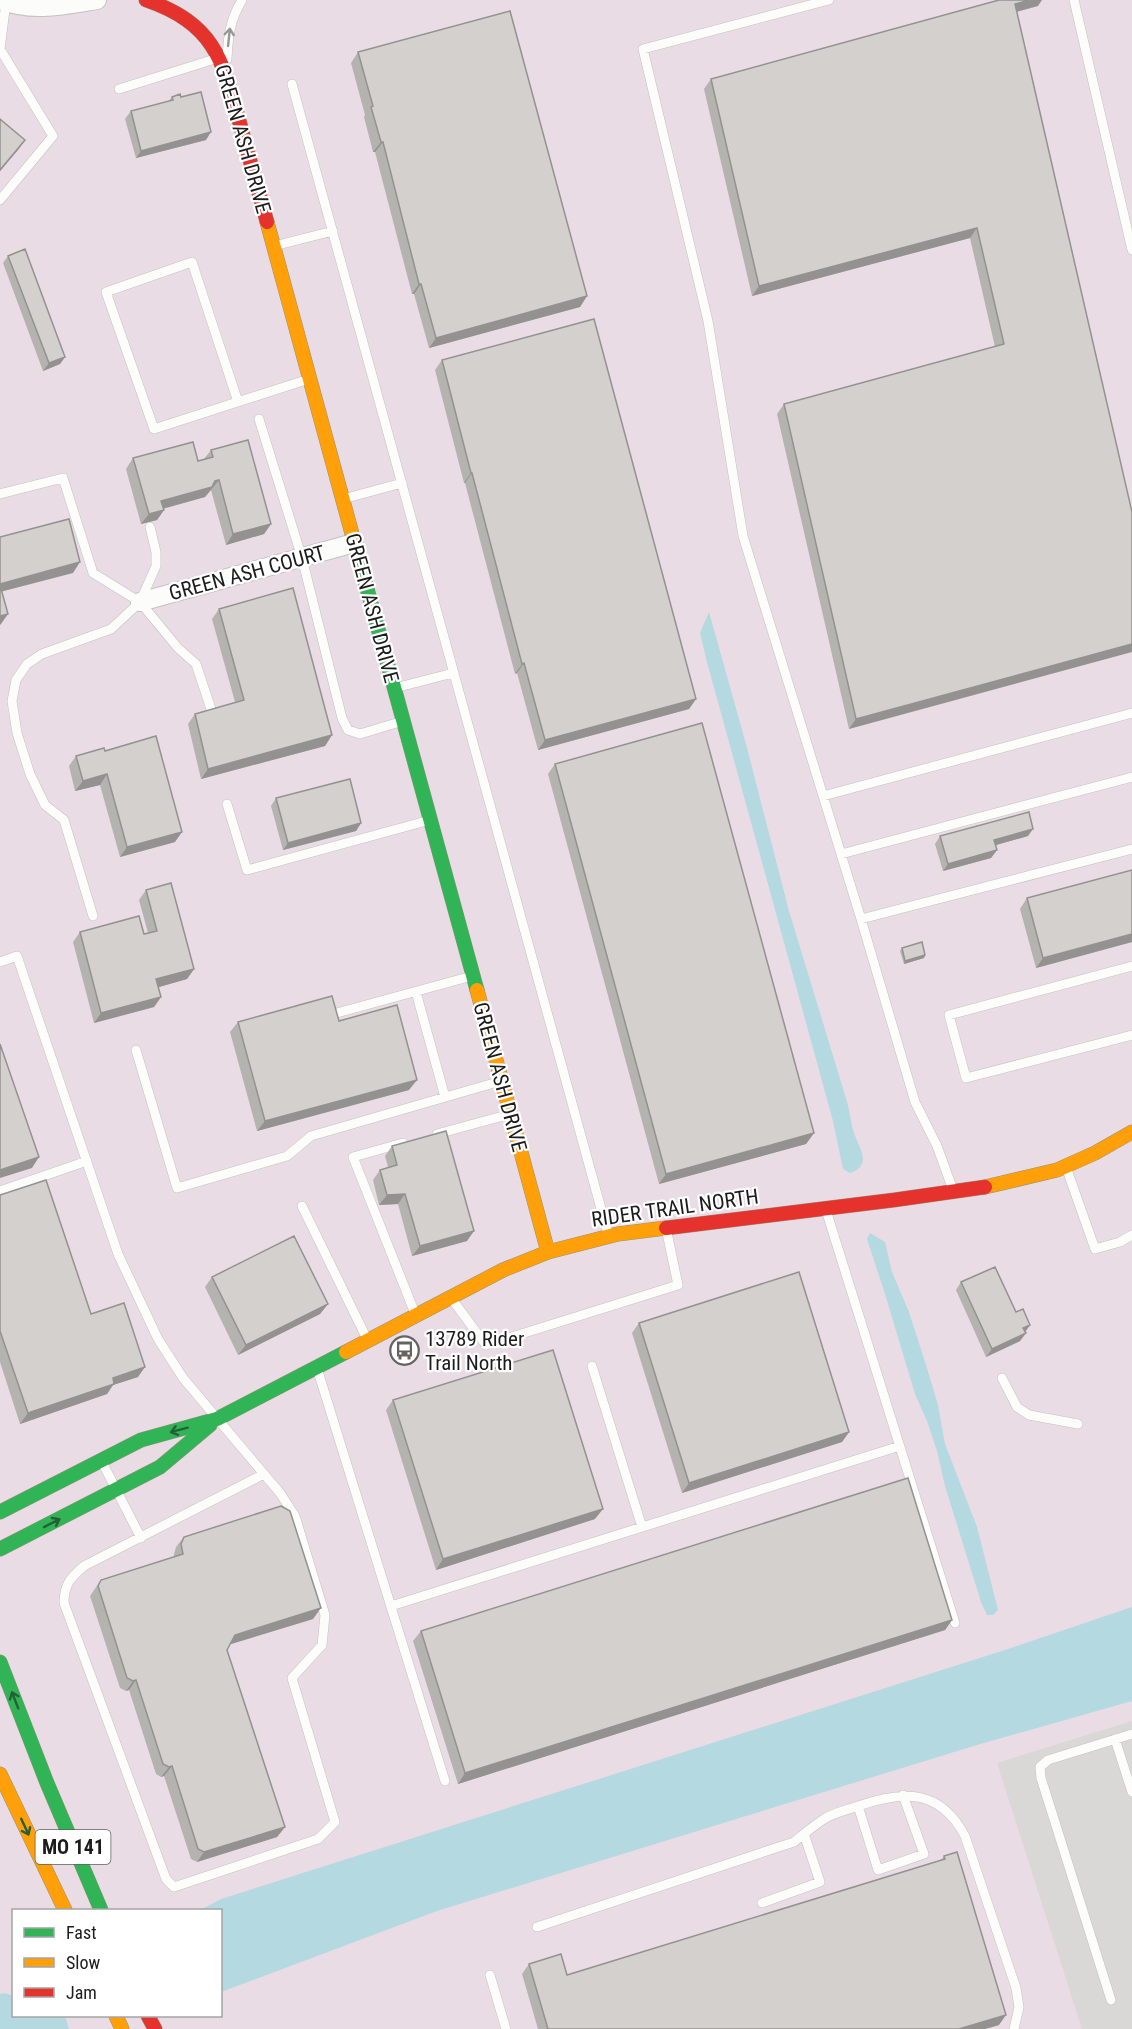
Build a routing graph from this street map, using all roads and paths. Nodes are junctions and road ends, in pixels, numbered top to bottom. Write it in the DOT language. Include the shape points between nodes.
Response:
graph roads {
  1 [pos="97,0"];
  2 [pos="146,0"];
  3 [pos="242,0"];
  4 [pos="829,0"];
  5 [pos="1074,0"];
  6 [pos="3,1"];
  7 [pos="162,2"];
  8 [pos="220,57"];
  9 [pos="227,76"];
  10 [pos="292,84"];
  11 [pos="119,89"];
  12 [pos="0,200"];
  13 [pos="333,231"];
  14 [pos="273,247"];
  15 [pos="1132,250"];
  16 [pos="309,380"];
  17 [pos="238,402"];
  18 [pos="259,418"];
  19 [pos="402,483"];
  20 [pos="0,494"];
  21 [pos="342,499"];
  22 [pos="150,527"];
  23 [pos="354,543"];
  24 [pos="302,558"];
  25 [pos="140,602"];
  26 [pos="453,673"];
  27 [pos="394,688"];
  28 [pos="211,709"];
  29 [pos="1132,713"];
  30 [pos="403,721"];
  31 [pos="1132,777"];
  32 [pos="823,796"];
  33 [pos="227,804"];
  34 [pos="430,820"];
  35 [pos="1132,849"];
  36 [pos="841,854"];
  37 [pos="93,916"];
  38 [pos="861,919"];
  39 [pos="0,962"];
  40 [pos="1132,966"];
  41 [pos="472,976"];
  42 [pos="416,992"];
  43 [pos="333,1014"];
  44 [pos="1132,1035"];
  45 [pos="136,1050"];
  46 [pos="501,1081"];
  47 [pos="445,1097"];
  48 [pos="510,1114"];
  49 [pos="1132,1132"];
  50 [pos="433,1135"];
  51 [pos="410,1141"];
  52 [pos="87,1161"];
  53 [pos="1065,1166"];
  54 [pos="0,1191"];
  55 [pos="953,1191"];
  56 [pos="302,1206"];
  57 [pos="826,1209"];
  58 [pos="666,1228"];
  59 [pos="1132,1235"];
  60 [pos="609,1237"];
  61 [pos="548,1252"];
  62 [pos="451,1298"];
  63 [pos="416,1316"];
  64 [pos="368,1342"];
  65 [pos="592,1366"];
  66 [pos="317,1368"];
  67 [pos="1002,1378"];
  68 [pos="217,1419"];
  69 [pos="1078,1424"];
  70 [pos="900,1446"];
  71 [pos="101,1459"];
  72 [pos="264,1474"];
  73 [pos="117,1489"];
  74 [pos="0,1512"];
  75 [pos="642,1527"];
  76 [pos="141,1538"];
  77 [pos="0,1550"];
  78 [pos="391,1606"];
  79 [pos="955,1623"];
  80 [pos="0,1662"];
  81 [pos="1132,1734"];
  82 [pos="1115,1739"];
  83 [pos="0,1774"];
  84 [pos="446,1781"];
  85 [pos="1132,1792"];
  86 [pos="903,1795"];
  87 [pos="858,1806"];
  88 [pos="804,1834"];
  89 [pos="762,1903"];
  90 [pos="64,1909"];
  91 [pos="99,1909"];
  92 [pos="537,1927"];
  93 [pos="490,1975"];
  94 [pos="1111,2000"];
  95 [pos="506,2029"];
  96 [pos="1014,2029"];
  1 -- 6 [label="street" via="37,7"];
  2 -- 7 [label="main road, GREEN ASH DRIVE"];
  9 -- 3 [label="lane, one-way" via="228,32"];
  4 -- 32 [label="lane" via="644,48 708,321 743,536"];
  5 -- 15 [label="lane"];
  6 -- 12 [label="lane" via="0,49 53,136"];
  7 -- 8 [label="main road, GREEN ASH DRIVE" via="209,40"];
  8 -- 9 [label="main road, GREEN ASH DRIVE"];
  8 -- 11 [label="lane"];
  9 -- 14 [label="main road, GREEN ASH DRIVE"];
  10 -- 13 [label="lane"];
  13 -- 14 [label="lane"];
  13 -- 19 [label="lane"];
  14 -- 16 [label="main road, GREEN ASH DRIVE"];
  16 -- 17 [label="lane"];
  16 -- 21 [label="main road, GREEN ASH DRIVE"];
  17 -- 17 [label="lane" via="154,429 106,292 192,262"];
  18 -- 24 [label="lane"];
  19 -- 21 [label="lane"];
  19 -- 26 [label="lane"];
  20 -- 25 [label="lane" via="63,478 93,573"];
  21 -- 23 [label="main road, GREEN ASH DRIVE"];
  22 -- 25 [label="lane" via="156,566"];
  23 -- 24 [label="street, GREEN ASH COURT"];
  23 -- 27 [label="main road, GREEN ASH DRIVE"];
  24 -- 25 [label="street, GREEN ASH COURT"];
  24 -- 30 [label="lane" via="348,730 360,734"];
  25 -- 28 [label="lane" via="196,664"];
  25 -- 37 [label="lane" via="111,629 42,654 27,664 16,680 12,701 30,774 45,805 64,820"];
  26 -- 27 [label="lane"];
  26 -- 60 [label="lane"];
  27 -- 30 [label="main road, GREEN ASH DRIVE"];
  29 -- 32 [label="lane"];
  30 -- 34 [label="main road, GREEN ASH DRIVE"];
  31 -- 36 [label="lane"];
  32 -- 36 [label="lane"];
  33 -- 34 [label="lane" via="247,870"];
  34 -- 41 [label="main road, GREEN ASH DRIVE"];
  35 -- 38 [label="lane"];
  36 -- 38 [label="lane"];
  38 -- 55 [label="lane" via="915,1102 938,1146"];
  39 -- 52 [label="lane" via="17,956"];
  40 -- 44 [label="lane" via="949,1015 966,1078"];
  41 -- 42 [label="lane"];
  41 -- 46 [label="main road, GREEN ASH DRIVE"];
  42 -- 43 [label="lane"];
  42 -- 47 [label="lane"];
  45 -- 47 [label="lane" via="177,1188 287,1156 311,1136"];
  46 -- 47 [label="lane"];
  46 -- 48 [label="main road, GREEN ASH DRIVE"];
  48 -- 50 [label="lane"];
  48 -- 61 [label="main road, GREEN ASH DRIVE"];
  49 -- 53 [label="main road, RIDER TRAIL NORTH"];
  51 -- 63 [label="lane" via="353,1157"];
  52 -- 54 [label="lane"];
  52 -- 68 [label="lane" via="118,1254 158,1339 183,1378"];
  53 -- 55 [label="main road, RIDER TRAIL NORTH"];
  53 -- 59 [label="lane" via="1095,1249"];
  55 -- 57 [label="main road, RIDER TRAIL NORTH"];
  56 -- 64 [label="lane"];
  57 -- 58 [label="main road, RIDER TRAIL NORTH"];
  57 -- 70 [label="lane"];
  58 -- 60 [label="main road, RIDER TRAIL NORTH"];
  58 -- 62 [label="lane" via="678,1285 486,1345"];
  60 -- 61 [label="main road, RIDER TRAIL NORTH"];
  61 -- 62 [label="main road, RIDER TRAIL NORTH" via="503,1270"];
  62 -- 63 [label="main road, RIDER TRAIL NORTH"];
  63 -- 64 [label="main road, RIDER TRAIL NORTH"];
  64 -- 66 [label="main road, RIDER TRAIL NORTH"];
  65 -- 75 [label="lane"];
  66 -- 68 [label="main road, RIDER TRAIL NORTH"];
  66 -- 78 [label="lane"];
  67 -- 69 [label="lane" via="1017,1407 1029,1415"];
  68 -- 71 [label="main road, RIDER TRAIL NORTH, one-way" via="141,1440"];
  68 -- 72 [label="lane"];
  68 -- 73 [label="main road, RIDER TRAIL NORTH" via="160,1467"];
  70 -- 75 [label="lane"];
  70 -- 79 [label="lane"];
  71 -- 73 [label="lane"];
  71 -- 74 [label="main road, RIDER TRAIL NORTH"];
  72 -- 76 [label="lane"];
  72 -- 76 [label="lane" via="295,1516 325,1615 322,1645 292,1678 335,1822 318,1839 174,1887 166,1879 64,1603 64,1589 84,1566"];
  73 -- 76 [label="lane"];
  77 -- 73 [label="main road, RIDER TRAIL NORTH, one-way"];
  75 -- 78 [label="lane"];
  78 -- 84 [label="lane"];
  91 -- 80 [label="main road, MO 141, one-way"];
  81 -- 82 [label="lane"];
  82 -- 85 [label="lane"];
  82 -- 94 [label="lane" via="1048,1760 1040,1767"];
  83 -- 90 [label="main road, MO 141, one-way"];
  86 -- 87 [label="lane"];
  86 -- 87 [label="lane" via="924,1854 878,1870"];
  86 -- 96 [label="lane" via="932,1801 945,1809 965,1836 1016,1988 1019,2007"];
  87 -- 88 [label="lane" via="825,1818"];
  88 -- 89 [label="lane" via="820,1882"];
  88 -- 92 [label="lane" via="794,1842"];
  93 -- 95 [label="lane"];
}
